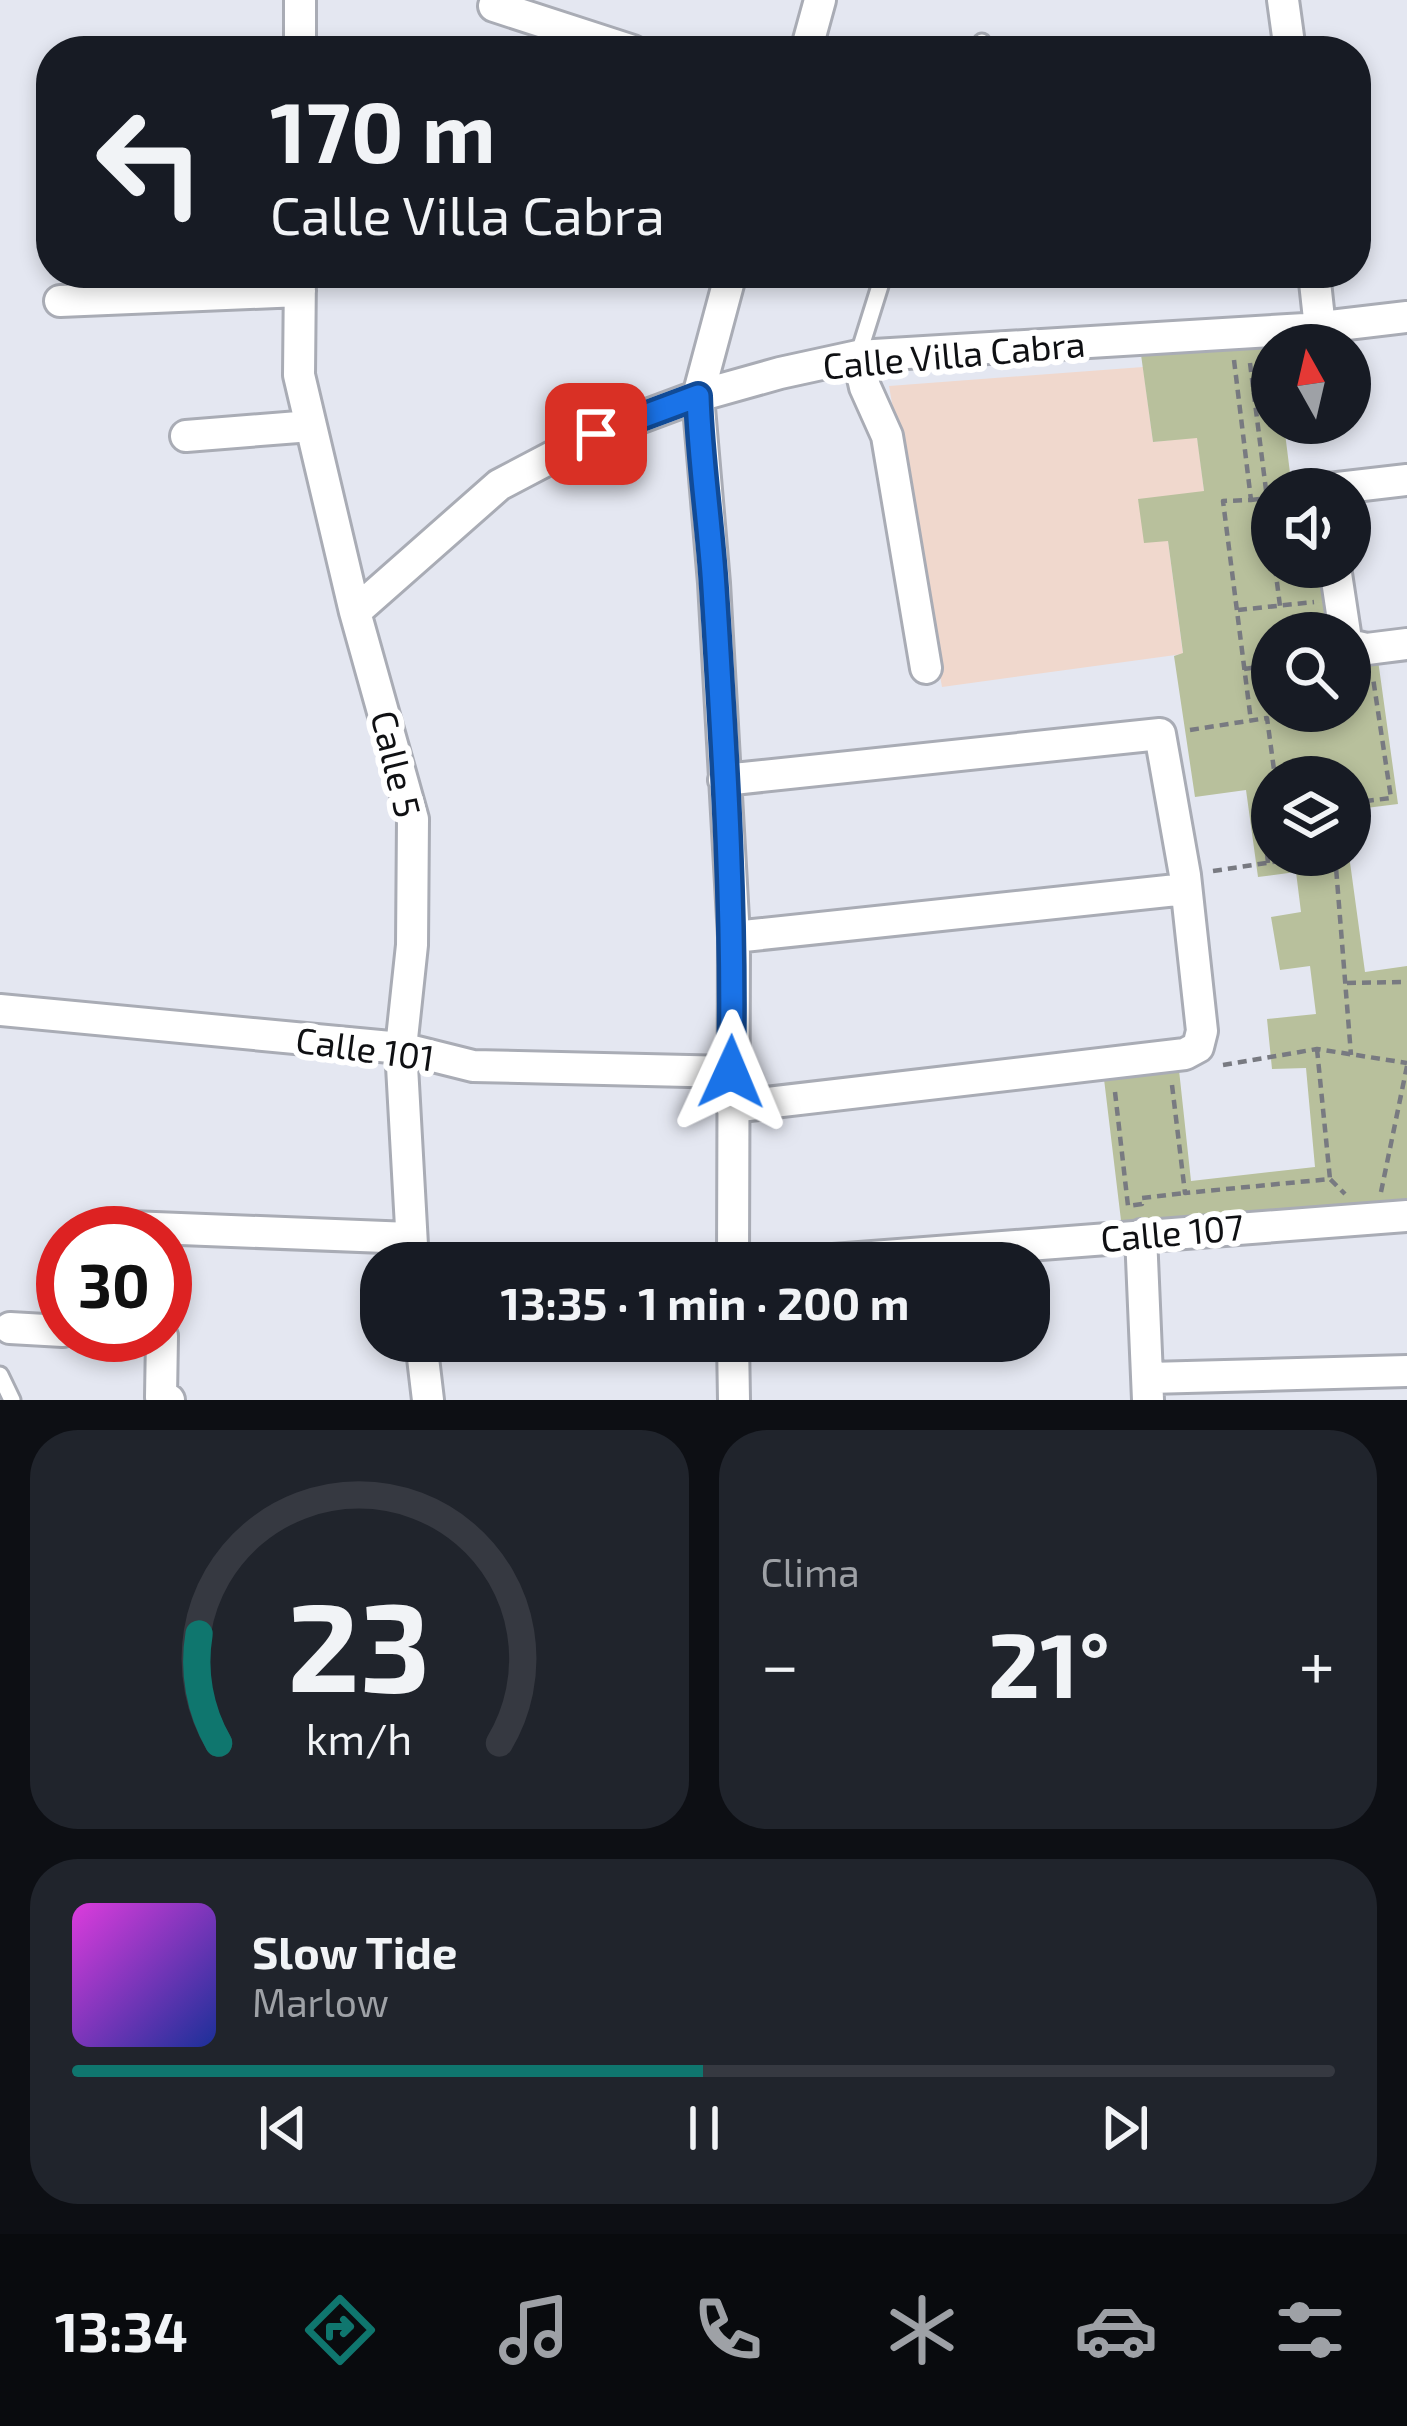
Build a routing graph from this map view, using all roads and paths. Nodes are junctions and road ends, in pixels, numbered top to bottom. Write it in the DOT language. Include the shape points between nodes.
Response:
graph roads {
  1 [pos="299,0"];
  2 [pos="820,0"];
  3 [pos="1283,0"];
  4 [pos="494,6"];
  5 [pos="299,36"];
  6 [pos="587,36"];
  7 [pos="810,36"];
  8 [pos="1288,36"];
  9 [pos="224,288"];
  10 [pos="300,288"];
  11 [pos="726,288"];
  12 [pos="879,288"];
  13 [pos="1316,288"];
  14 [pos="60,301"];
  15 [pos="1407,317"];
  16 [pos="1320,324"];
  17 [pos="1352,324"];
  18 [pos="1251,332"];
  19 [pos="858,356"];
  20 [pos="698,396"];
  21 [pos="311,426"];
  22 [pos="186,436"];
  23 [pos="1265,468"];
  24 [pos="1407,480"];
  25 [pos="1371,484"];
  26 [pos="1251,500"];
  27 [pos="1278,588"];
  28 [pos="1319,601"];
  29 [pos="1280,606"];
  30 [pos="1238,610"];
  31 [pos="355,612"];
  32 [pos="1407,644"];
  33 [pos="1371,650"];
  34 [pos="926,668"];
  35 [pos="1251,668"];
  36 [pos="1244,669"];
  37 [pos="1371,711"];
  38 [pos="1251,721"];
  39 [pos="1160,734"];
  40 [pos="724,780"];
  41 [pos="1371,800"];
  42 [pos="1251,867"];
  43 [pos="1338,876"];
  44 [pos="1186,882"];
  45 [pos="734,937"];
  46 [pos="1407,982"];
  47 [pos="1346,983"];
  48 [pos="0,1010"];
  49 [pos="401,1048"];
  50 [pos="1318,1049"];
  51 [pos="1351,1055"];
  52 [pos="1185,1060"];
  53 [pos="1406,1065"];
  54 [pos="731,1072"];
  55 [pos="1114,1085"];
  56 [pos="732,1107"];
  57 [pos="1330,1179"];
  58 [pos="1185,1193"];
  59 [pos="1380,1199"];
  60 [pos="1352,1200"];
  61 [pos="1407,1216"];
  62 [pos="192,1233"];
  63 [pos="1142,1235"];
  64 [pos="412,1242"];
  65 [pos="733,1242"];
  66 [pos="1050,1242"];
  67 [pos="360,1246"];
  68 [pos="10,1328"];
  69 [pos="36,1329"];
  70 [pos="162,1362"];
  71 [pos="423,1362"];
  72 [pos="734,1362"];
  73 [pos="1407,1371"];
  74 [pos="0,1375"];
  75 [pos="1149,1389"];
  76 [pos="12,1400"];
  77 [pos="169,1400"];
  78 [pos="428,1400"];
  79 [pos="734,1400"];
  1 -- 5 [label="street"];
  2 -- 7 [label="street"];
  3 -- 8 [label="street"];
  4 -- 6 [label="street"];
  9 -- 14 [label="street"];
  10 -- 21 [label="street, Calle 5" via="299,375"];
  11 -- 20 [label="street"];
  12 -- 19 [label="lane"];
  13 -- 16 [label="street"];
  15 -- 17 [label="street, Calle Villa Cabra"];
  18 -- 19 [label="street, Calle Villa Cabra"];
  19 -- 20 [label="street, Calle Villa Cabra"];
  19 -- 34 [label="street" via="887,436"];
  20 -- 31 [label="street, Calle Villa Cabra" via="596,434 499,485"];
  20 -- 40 [label="street"];
  21 -- 22 [label="street"];
  21 -- 31 [label="street, Calle 5"];
  23 -- 26 [label="path" via="1250,354 1233,356"];
  24 -- 25 [label="street"];
  26 -- 30 [label="path" via="1223,501"];
  27 -- 29 [label="path"];
  28 -- 29 [label="path"];
  29 -- 30 [label="path"];
  30 -- 36 [label="path"];
  31 -- 49 [label="street, Calle 5" via="413,819"];
  32 -- 33 [label="street"];
  35 -- 36 [label="path"];
  36 -- 38 [label="path"];
  37 -- 41 [label="path" via="1390,798"];
  38 -- 39 [label="path"];
  39 -- 40 [label="street"];
  39 -- 44 [label="street"];
  40 -- 45 [label="street"];
  42 -- 44 [label="path"];
  43 -- 47 [label="path"];
  44 -- 45 [label="street"];
  44 -- 52 [label="street" via="1202,1031"];
  45 -- 54 [label="street"];
  46 -- 47 [label="path"];
  47 -- 51 [label="path"];
  48 -- 49 [label="street, Calle 101"];
  49 -- 54 [label="street, Calle 101" via="473,1066"];
  49 -- 64 [label="street, Calle 5"];
  50 -- 51 [label="path"];
  50 -- 52 [label="path" via="1186,1071"];
  50 -- 57 [label="path"];
  51 -- 53 [label="path"];
  52 -- 56 [label="street"];
  52 -- 58 [label="path"];
  53 -- 59 [label="path"];
  54 -- 56 [label="street"];
  55 -- 58 [label="path" via="1128,1206"];
  56 -- 65 [label="street"];
  57 -- 58 [label="path"];
  57 -- 60 [label="path"];
  61 -- 63 [label="street, Calle 107"];
  62 -- 67 [label="street"];
  63 -- 66 [label="street, Calle 107"];
  63 -- 75 [label="street"];
  68 -- 69 [label="street"];
  70 -- 77 [label="street" via="161,1396"];
  71 -- 78 [label="street"];
  72 -- 79 [label="street"];
  73 -- 75 [label="street"];
  74 -- 76 [label="lane"];
}
